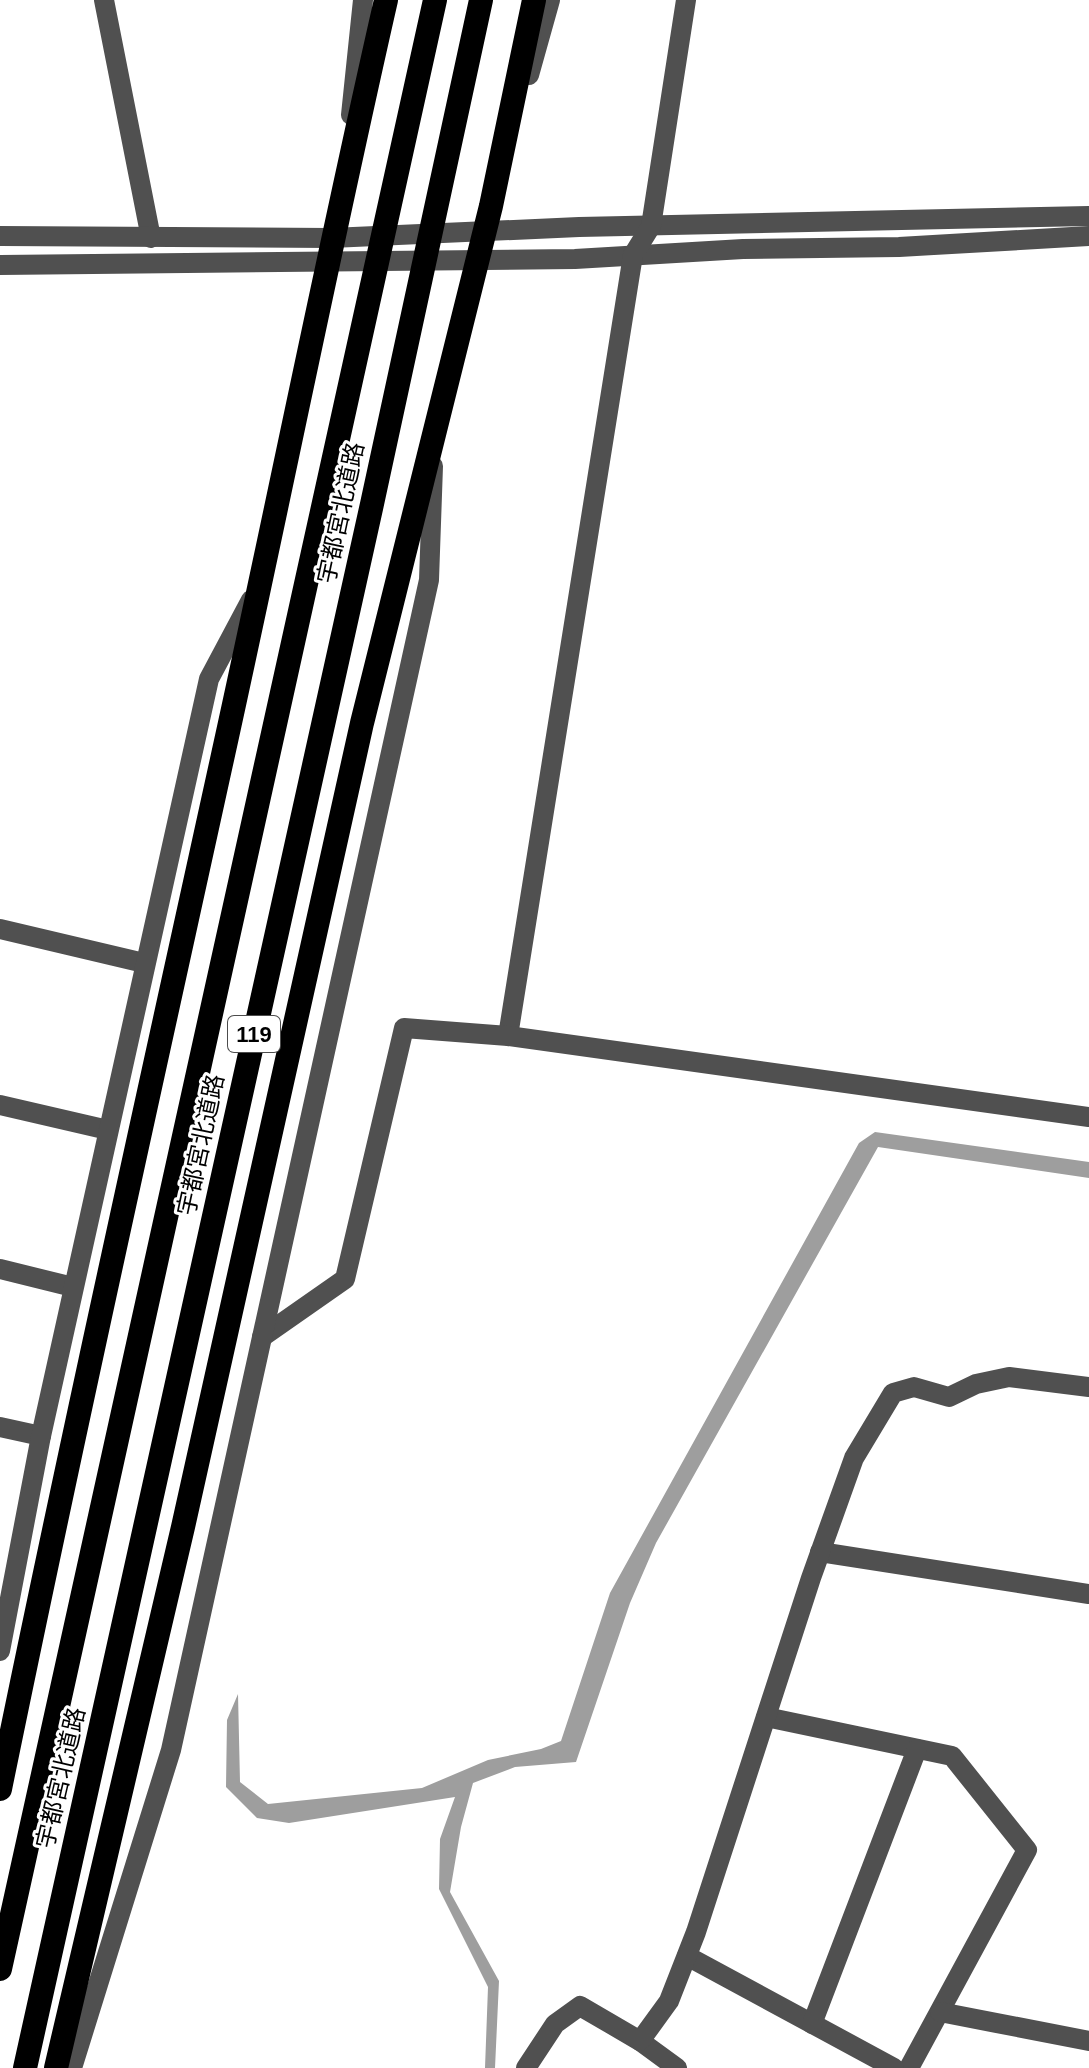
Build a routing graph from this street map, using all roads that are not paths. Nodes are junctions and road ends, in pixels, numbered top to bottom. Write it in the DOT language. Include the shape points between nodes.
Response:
graph roads {
  1 [pos="104,0"];
  2 [pos="363,0"];
  3 [pos="386,0"];
  4 [pos="435,0"];
  5 [pos="481,0"];
  6 [pos="534,0"];
  7 [pos="550,0"];
  8 [pos="686,0"];
  9 [pos="344,184"];
  10 [pos="491,206"];
  11 [pos="1089,216"];
  12 [pos="651,226"];
  13 [pos="484,231"];
  14 [pos="0,236"];
  15 [pos="1089,236"];
  16 [pos="151,238"];
  17 [pos="331,238"];
  18 [pos="633,255"];
  19 [pos="476,260"];
  20 [pos="326,263"];
  21 [pos="0,265"];
  22 [pos="434,430"];
  23 [pos="258,586"];
  24 [pos="0,929"];
  25 [pos="144,963"];
  26 [pos="508,1036"];
  27 [pos="0,1105"];
  28 [pos="1089,1117"];
  29 [pos="108,1130"];
  30 [pos="0,1269"];
  31 [pos="73,1287"];
  32 [pos="262,1337"];
  33 [pos="1089,1387"];
  34 [pos="0,1427"];
  35 [pos="41,1436"];
  36 [pos="820,1552"];
  37 [pos="1089,1594"];
  38 [pos="5,1595"];
  39 [pos="0,1651"];
  40 [pos="766,1717"];
  41 [pos="917,1749"];
  42 [pos="0,1789"];
  43 [pos="687,1956"];
  44 [pos="0,1969"];
  45 [pos="940,2012"];
  46 [pos="812,2024"];
  47 [pos="640,2041"];
  48 [pos="1089,2041"];
  49 [pos="25,2068"];
  50 [pos="56,2068"];
  51 [pos="72,2068"];
  52 [pos="526,2068"];
  53 [pos="677,2068"];
  54 [pos="894,2068"];
  55 [pos="909,2068"];
  1 -- 16 [label="street"];
  2 -- 9 [label="street"];
  3 -- 9 [label="highway"];
  4 -- 44 [label="highway, 宇都宮北道路 / 119"];
  5 -- 49 [label="highway, 宇都宮北道路 / 119"];
  6 -- 10 [label="highway"];
  7 -- 10 [label="street"];
  8 -- 12 [label="street"];
  9 -- 17 [label="highway"];
  10 -- 13 [label="highway"];
  11 -- 12 [label="street"];
  12 -- 13 [label="street"];
  12 -- 18 [label="street"];
  13 -- 17 [label="street"];
  13 -- 19 [label="highway"];
  14 -- 16 [label="street"];
  15 -- 18 [label="street"];
  16 -- 17 [label="street"];
  17 -- 20 [label="highway"];
  18 -- 19 [label="street"];
  18 -- 26 [label="street"];
  19 -- 20 [label="street"];
  19 -- 22 [label="highway"];
  20 -- 21 [label="street"];
  20 -- 23 [label="highway"];
  22 -- 32 [label="street" via="429,580"];
  22 -- 50 [label="highway" via="362,723"];
  23 -- 25 [label="street" via="209,679"];
  23 -- 42 [label="highway"];
  24 -- 25 [label="street"];
  25 -- 29 [label="street"];
  26 -- 28 [label="street"];
  26 -- 32 [label="street" via="404,1028 345,1279"];
  27 -- 29 [label="street"];
  29 -- 31 [label="street"];
  30 -- 31 [label="street"];
  31 -- 35 [label="street"];
  32 -- 51 [label="street" via="171,1750"];
  33 -- 36 [label="street" via="1009,1377 949,1397 914,1387 893,1393 854,1458"];
  34 -- 35 [label="street"];
  35 -- 38 [label="street"];
  36 -- 37 [label="street"];
  36 -- 40 [label="street"];
  38 -- 39 [label="street"];
  40 -- 41 [label="street"];
  40 -- 43 [label="street"];
  41 -- 45 [label="street" via="952,1756 1027,1850"];
  41 -- 46 [label="street"];
  43 -- 46 [label="street"];
  43 -- 47 [label="street" via="669,2001"];
  45 -- 48 [label="street"];
  45 -- 55 [label="street"];
  46 -- 54 [label="street"];
  47 -- 52 [label="street" via="580,2006 555,2024"];
  47 -- 53 [label="street"];
}
